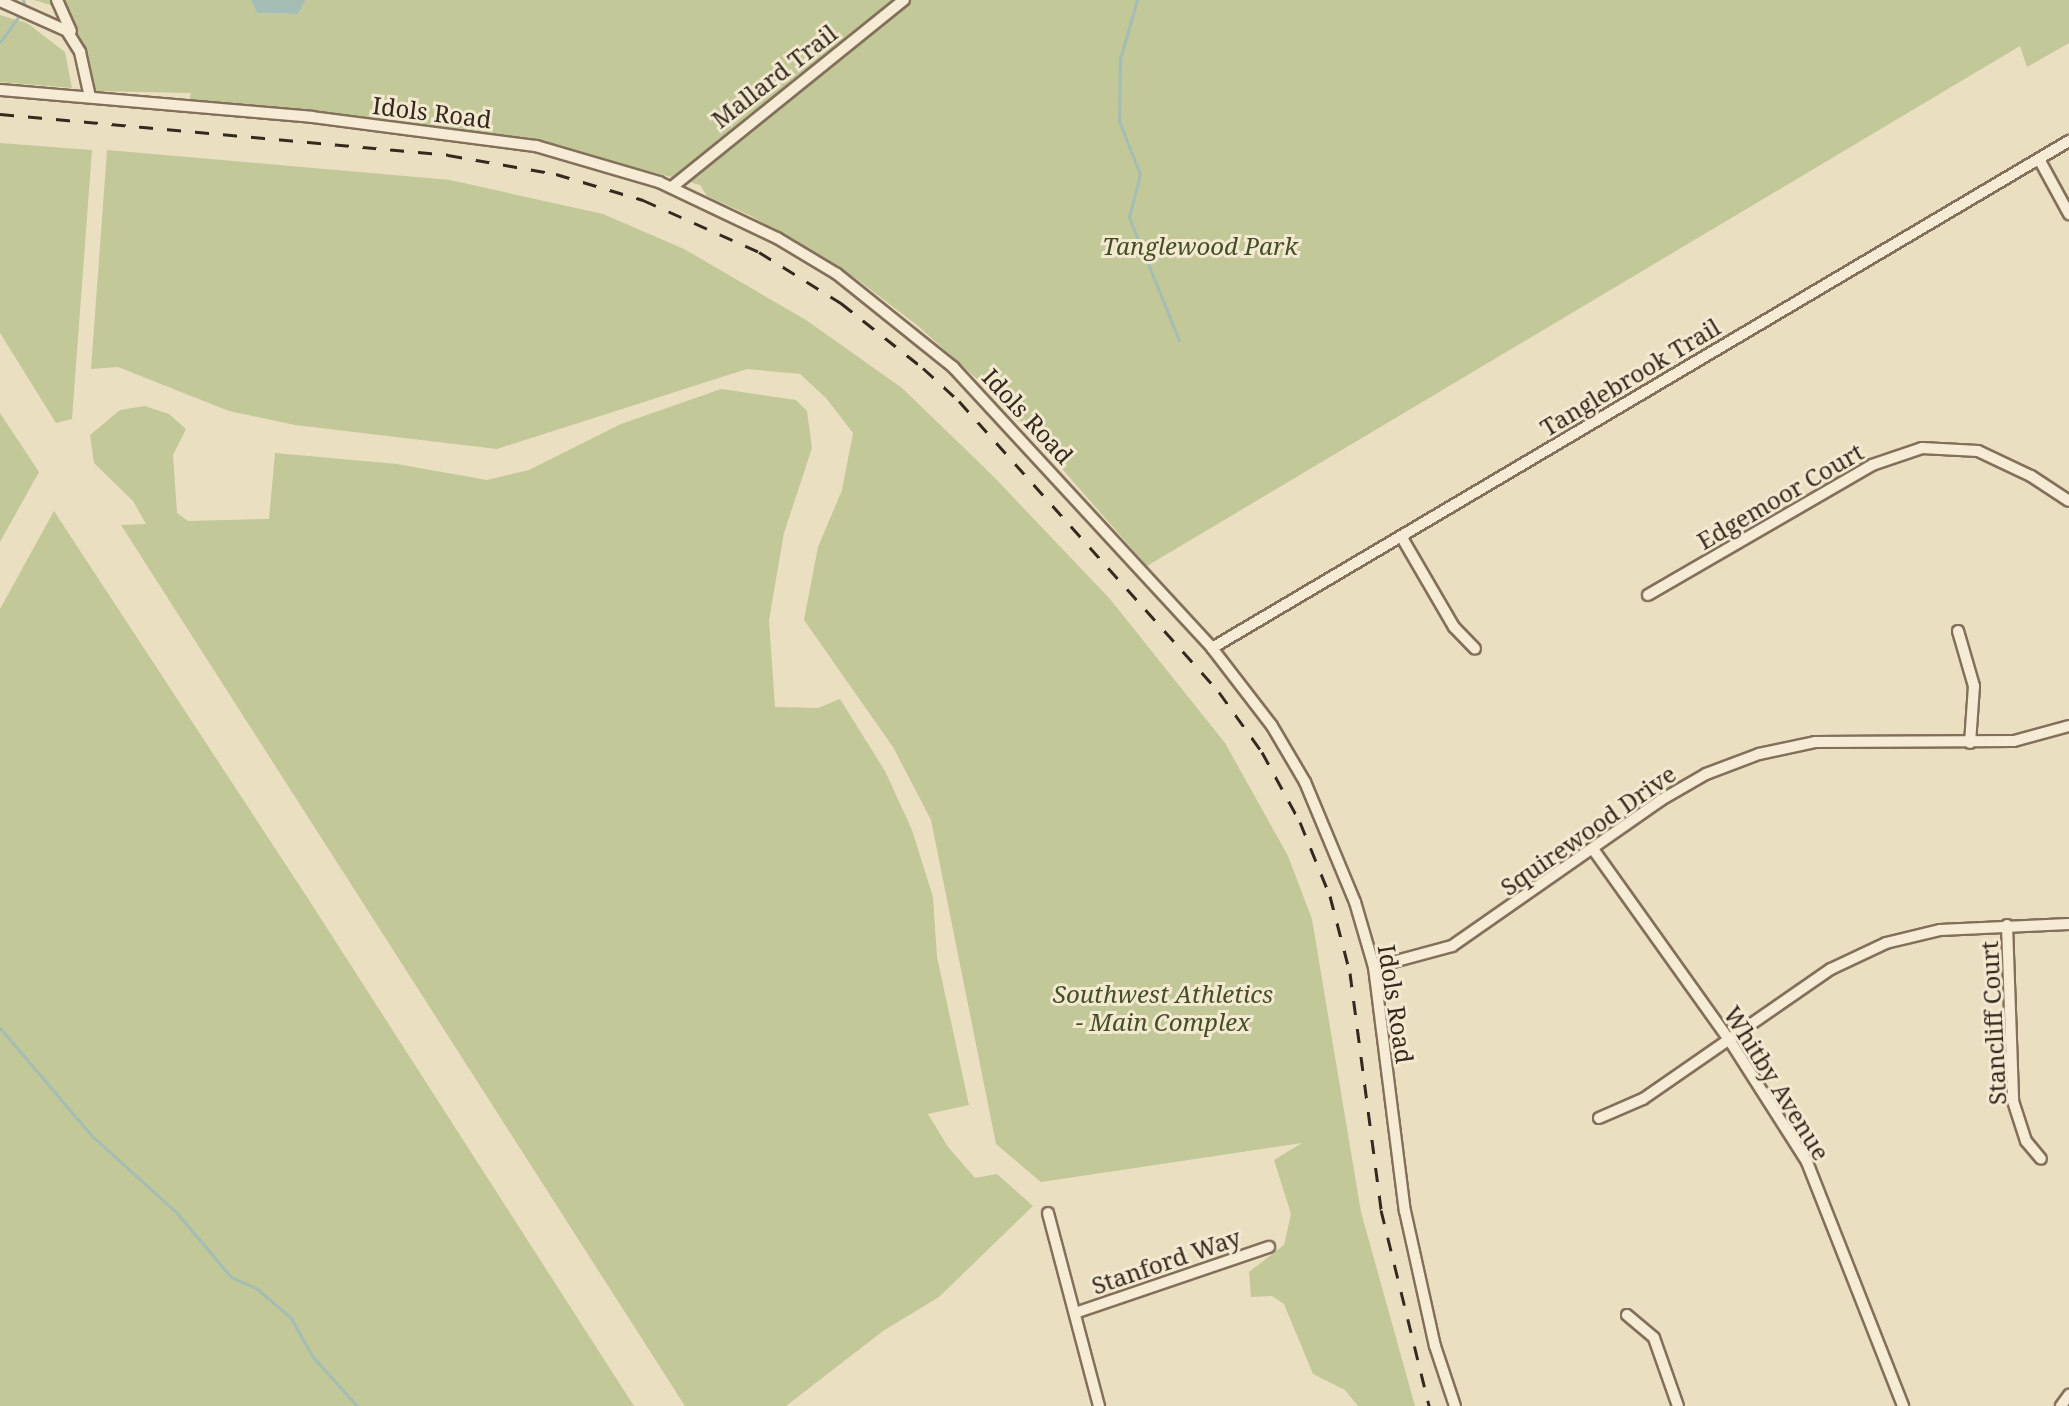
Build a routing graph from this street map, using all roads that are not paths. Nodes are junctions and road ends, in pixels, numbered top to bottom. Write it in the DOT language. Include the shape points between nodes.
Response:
graph roads {
  1 [pos="57,0"];
  2 [pos="904,0"];
  3 [pos="0,1"];
  4 [pos="76,41"];
  5 [pos="0,90"];
  6 [pos="90,97"];
  7 [pos="2069,141"];
  8 [pos="2039,159"];
  9 [pos="672,187"];
  10 [pos="2069,214"];
  11 [pos="2069,501"];
  12 [pos="1401,536"];
  13 [pos="1648,595"];
  14 [pos="1958,631"];
  15 [pos="1212,648"];
  16 [pos="1475,649"];
  17 [pos="2069,726"];
  18 [pos="1970,743"];
  19 [pos="1593,849"];
  20 [pos="2069,924"];
  21 [pos="2007,925"];
  22 [pos="1374,967"];
  23 [pos="1730,1041"];
  24 [pos="1599,1118"];
  25 [pos="2041,1159"];
  26 [pos="1048,1213"];
  27 [pos="1269,1247"];
  28 [pos="1075,1313"];
  29 [pos="1627,1315"];
  30 [pos="2069,1395"];
  31 [pos="1099,1406"];
  32 [pos="1455,1406"];
  33 [pos="1678,1406"];
  34 [pos="1903,1406"];
  35 [pos="2061,1406"];
  1 -- 4 [label="street"];
  2 -- 9 [label="street, Mallard Trail"];
  3 -- 4 [label="street" via="59,25"];
  4 -- 6 [label="street"];
  5 -- 6 [label="street, Idols Road"];
  6 -- 9 [label="street, Idols Road" via="312,117 536,146"];
  7 -- 8 [label="street, Tanglebrook Trail"];
  8 -- 10 [label="street"];
  8 -- 12 [label="street, Tanglebrook Trail"];
  9 -- 15 [label="street, Idols Road" via="837,274 953,367"];
  11 -- 13 [label="street, Edgemoor Court" via="1978,451 1922,448 1872,465"];
  12 -- 15 [label="street, Tanglebrook Trail"];
  12 -- 16 [label="street" via="1454,627"];
  14 -- 18 [label="street" via="1974,686"];
  15 -- 22 [label="street, Idols Road" via="1272,726 1305,782 1355,902"];
  17 -- 18 [label="street, Squirewood Drive" via="2037,738"];
  18 -- 19 [label="street, Squirewood Drive" via="1815,742 1759,754 1706,774"];
  19 -- 22 [label="street, Squirewood Drive" via="1452,946"];
  19 -- 23 [label="street, Whitby Avenue"];
  20 -- 21 [label="street"];
  21 -- 23 [label="street" via="1940,930 1886,943 1831,969"];
  21 -- 25 [label="street, Stancliff Court" via="2013,1101 2026,1141"];
  22 -- 32 [label="street, Idols Road" via="1405,1211 1435,1346"];
  23 -- 24 [label="street" via="1643,1099"];
  23 -- 34 [label="street, Whitby Avenue" via="1807,1162"];
  26 -- 28 [label="street"];
  27 -- 28 [label="street, Stanford Way"];
  28 -- 31 [label="street"];
  29 -- 33 [label="street" via="1654,1338"];
  30 -- 35 [label="street"];
}
